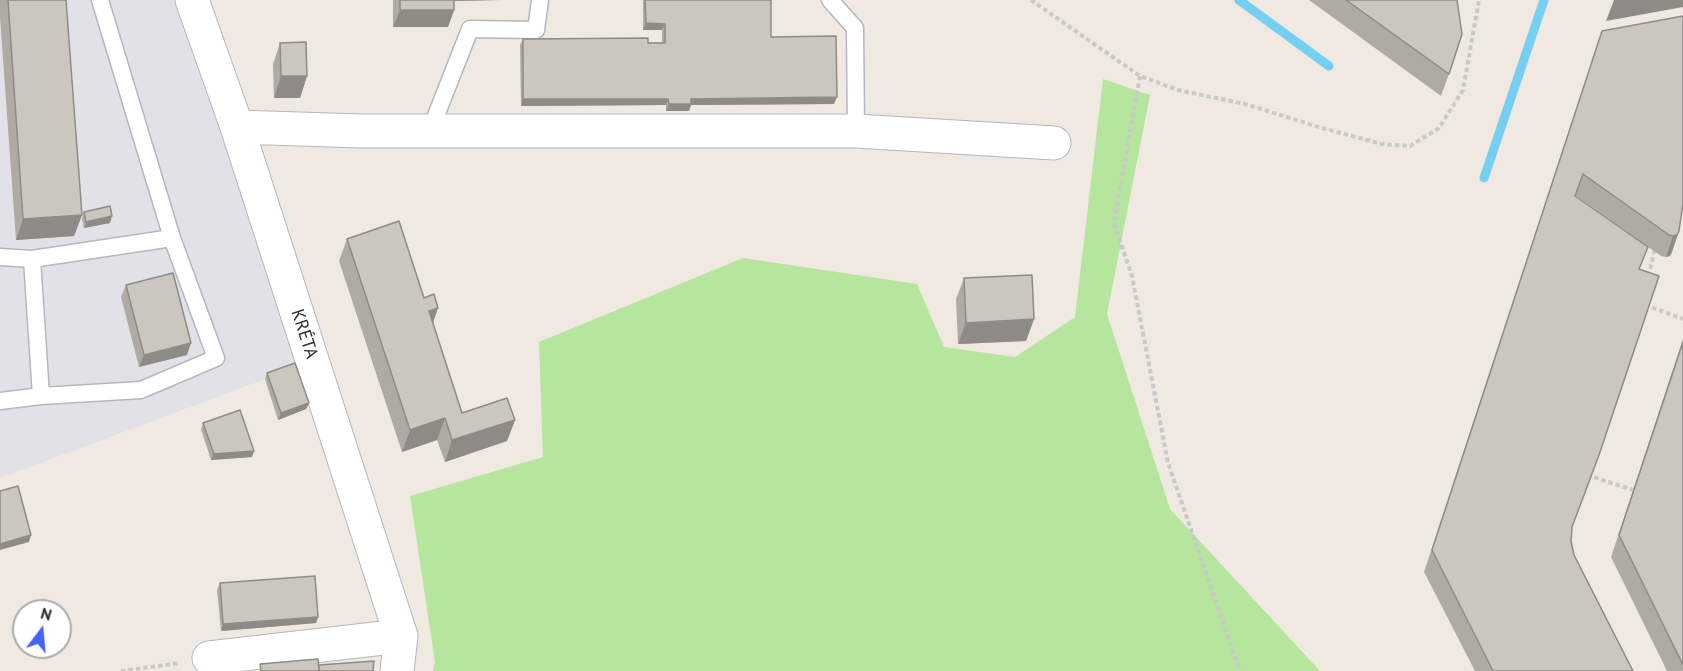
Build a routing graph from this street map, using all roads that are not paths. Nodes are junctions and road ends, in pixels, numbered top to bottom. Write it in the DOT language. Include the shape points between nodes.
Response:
graph roads {
  1 [pos="100,0"];
  2 [pos="192,0"];
  3 [pos="540,0"];
  4 [pos="830,0"];
  5 [pos="237,127"];
  6 [pos="430,131"];
  7 [pos="856,131"];
  8 [pos="1054,142"];
  9 [pos="172,238"];
  10 [pos="0,257"];
  11 [pos="32,259"];
  12 [pos="41,396"];
  13 [pos="0,400"];
  14 [pos="401,636"];
  15 [pos="209,658"];
  16 [pos="397,671"];
  1 -- 9 [label="lane"];
  2 -- 5 [label="street, KRÉTA"];
  3 -- 6 [label="lane" via="536,30 470,29"];
  4 -- 7 [label="lane" via="855,28"];
  5 -- 6 [label="street"];
  5 -- 14 [label="street, KRÉTA"];
  6 -- 7 [label="street"];
  7 -- 8 [label="street"];
  9 -- 11 [label="lane"];
  9 -- 12 [label="lane" via="216,358 141,390"];
  10 -- 11 [label="lane"];
  11 -- 12 [label="lane"];
  12 -- 13 [label="lane"];
  14 -- 15 [label="street"];
  14 -- 16 [label="street, KRÉTA"];
}
